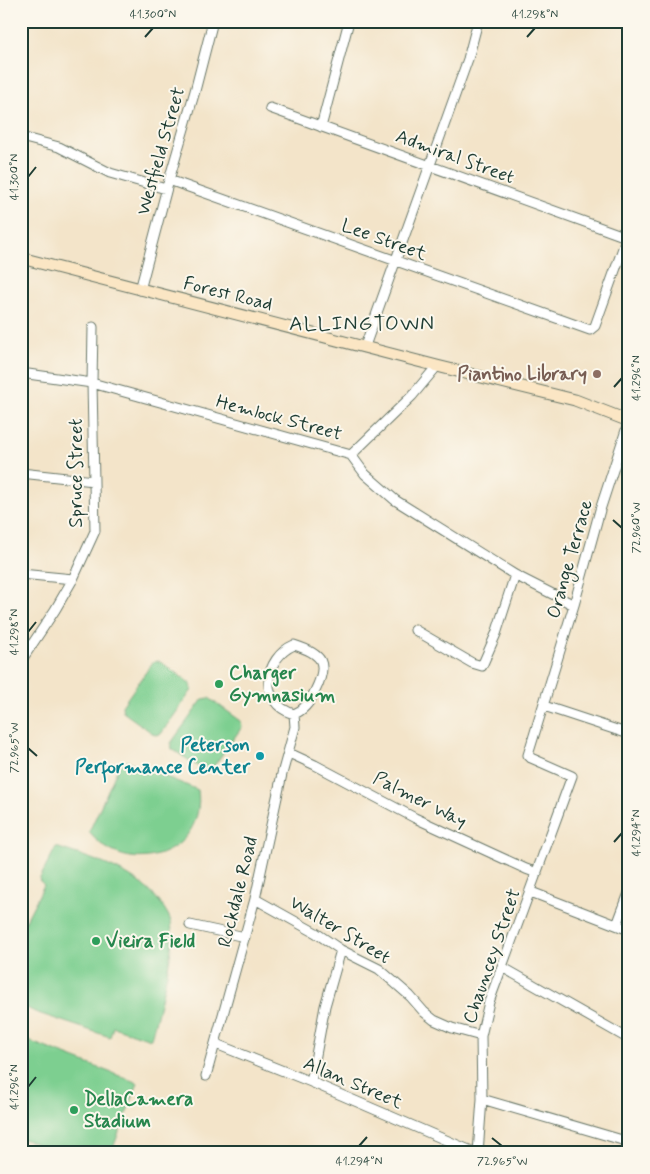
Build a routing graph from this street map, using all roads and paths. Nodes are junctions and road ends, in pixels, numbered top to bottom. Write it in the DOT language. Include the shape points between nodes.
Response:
graph roads {
  1 [pos="213,21"];
  2 [pos="349,21"];
  3 [pos="478,21"];
  4 [pos="270,108"];
  5 [pos="321,127"];
  6 [pos="21,137"];
  7 [pos="430,165"];
  8 [pos="169,180"];
  9 [pos="166,189"];
  10 [pos="628,238"];
  11 [pos="21,258"];
  12 [pos="394,261"];
  13 [pos="140,290"];
  14 [pos="93,327"];
  15 [pos="364,346"];
  16 [pos="437,366"];
  17 [pos="21,373"];
  18 [pos="92,383"];
  19 [pos="629,421"];
  20 [pos="351,455"];
  21 [pos="21,473"];
  22 [pos="94,481"];
  23 [pos="21,574"];
  24 [pos="515,575"];
  25 [pos="73,579"];
  26 [pos="574,605"];
  27 [pos="415,630"];
  28 [pos="21,661"];
  29 [pos="544,706"];
  30 [pos="294,714"];
  31 [pos="629,734"];
  32 [pos="288,753"];
  33 [pos="538,873"];
  34 [pos="530,892"];
  35 [pos="629,893"];
  36 [pos="255,900"];
  37 [pos="190,925"];
  38 [pos="617,925"];
  39 [pos="629,930"];
  40 [pos="245,937"];
  41 [pos="341,950"];
  42 [pos="502,968"];
  43 [pos="482,1036"];
  44 [pos="629,1038"];
  45 [pos="216,1044"];
  46 [pos="206,1076"];
  47 [pos="311,1082"];
  48 [pos="482,1099"];
  49 [pos="629,1142"];
  50 [pos="477,1153"];
  1 -- 8 [label="street, Westfield Street"];
  2 -- 5 [label="street"];
  3 -- 7 [label="street" via="468,59"];
  4 -- 5 [label="street, Admiral Street"];
  5 -- 7 [label="street, Admiral Street"];
  6 -- 9 [label="street" via="59,147 110,173"];
  7 -- 10 [label="street, Admiral Street"];
  7 -- 12 [label="street"];
  8 -- 9 [label="street, Westfield Street"];
  8 -- 12 [label="street, Lee Street"];
  9 -- 13 [label="street, Westfield Street"];
  10 -- 12 [label="street, Lee Street" via="595,326 590,330"];
  11 -- 13 [label="main road, Forest Road"];
  12 -- 15 [label="street"];
  13 -- 15 [label="main road, Forest Road"];
  14 -- 18 [label="street, Spruce Street"];
  15 -- 16 [label="main road, Forest Road"];
  16 -- 19 [label="main road, Forest Road" via="575,400"];
  16 -- 20 [label="street" via="412,396"];
  17 -- 18 [label="street, Hemlock Street"];
  18 -- 20 [label="street, Hemlock Street"];
  18 -- 22 [label="street, Spruce Street"];
  19 -- 26 [label="street, Orange Terrace"];
  20 -- 24 [label="street, Hemlock Street" via="365,474 395,500"];
  21 -- 22 [label="street"];
  22 -- 25 [label="street, Spruce Street" via="95,532"];
  23 -- 25 [label="street"];
  24 -- 26 [label="street, Hemlock Street"];
  24 -- 27 [label="street" via="482,666"];
  25 -- 28 [label="street, Spruce Street"];
  26 -- 29 [label="street, Orange Terrace"];
  29 -- 31 [label="street"];
  29 -- 33 [label="street, Chauncey Street" via="528,755 572,776"];
  30 -- 30 [label="street" via="306,706 324,669 310,650 294,644 286,648 274,663 268,688 276,704"];
  30 -- 32 [label="street, Rockdale Road" via="295,727"];
  32 -- 33 [label="street, Palmer Way" via="316,764 430,825"];
  32 -- 36 [label="street, Rockdale Road"];
  33 -- 34 [label="street, Chauncey Street"];
  34 -- 38 [label="street"];
  34 -- 42 [label="street, Chauncey Street"];
  35 -- 38 [label="street"];
  36 -- 40 [label="street, Rockdale Road"];
  36 -- 41 [label="street, Walter Street"];
  37 -- 40 [label="street"];
  38 -- 39 [label="street"];
  40 -- 45 [label="street, Rockdale Road"];
  41 -- 43 [label="street, Walter Street" via="379,969 434,1020"];
  41 -- 47 [label="street" via="325,1006"];
  42 -- 43 [label="street, Chauncey Street" via="489,1002"];
  42 -- 44 [label="street"];
  43 -- 48 [label="street, Chauncey Street"];
  45 -- 46 [label="street, Rockdale Road"];
  45 -- 47 [label="street, Allan Street"];
  47 -- 50 [label="street, Allan Street"];
  48 -- 49 [label="street"];
  48 -- 50 [label="street, Chauncey Street"];
}
